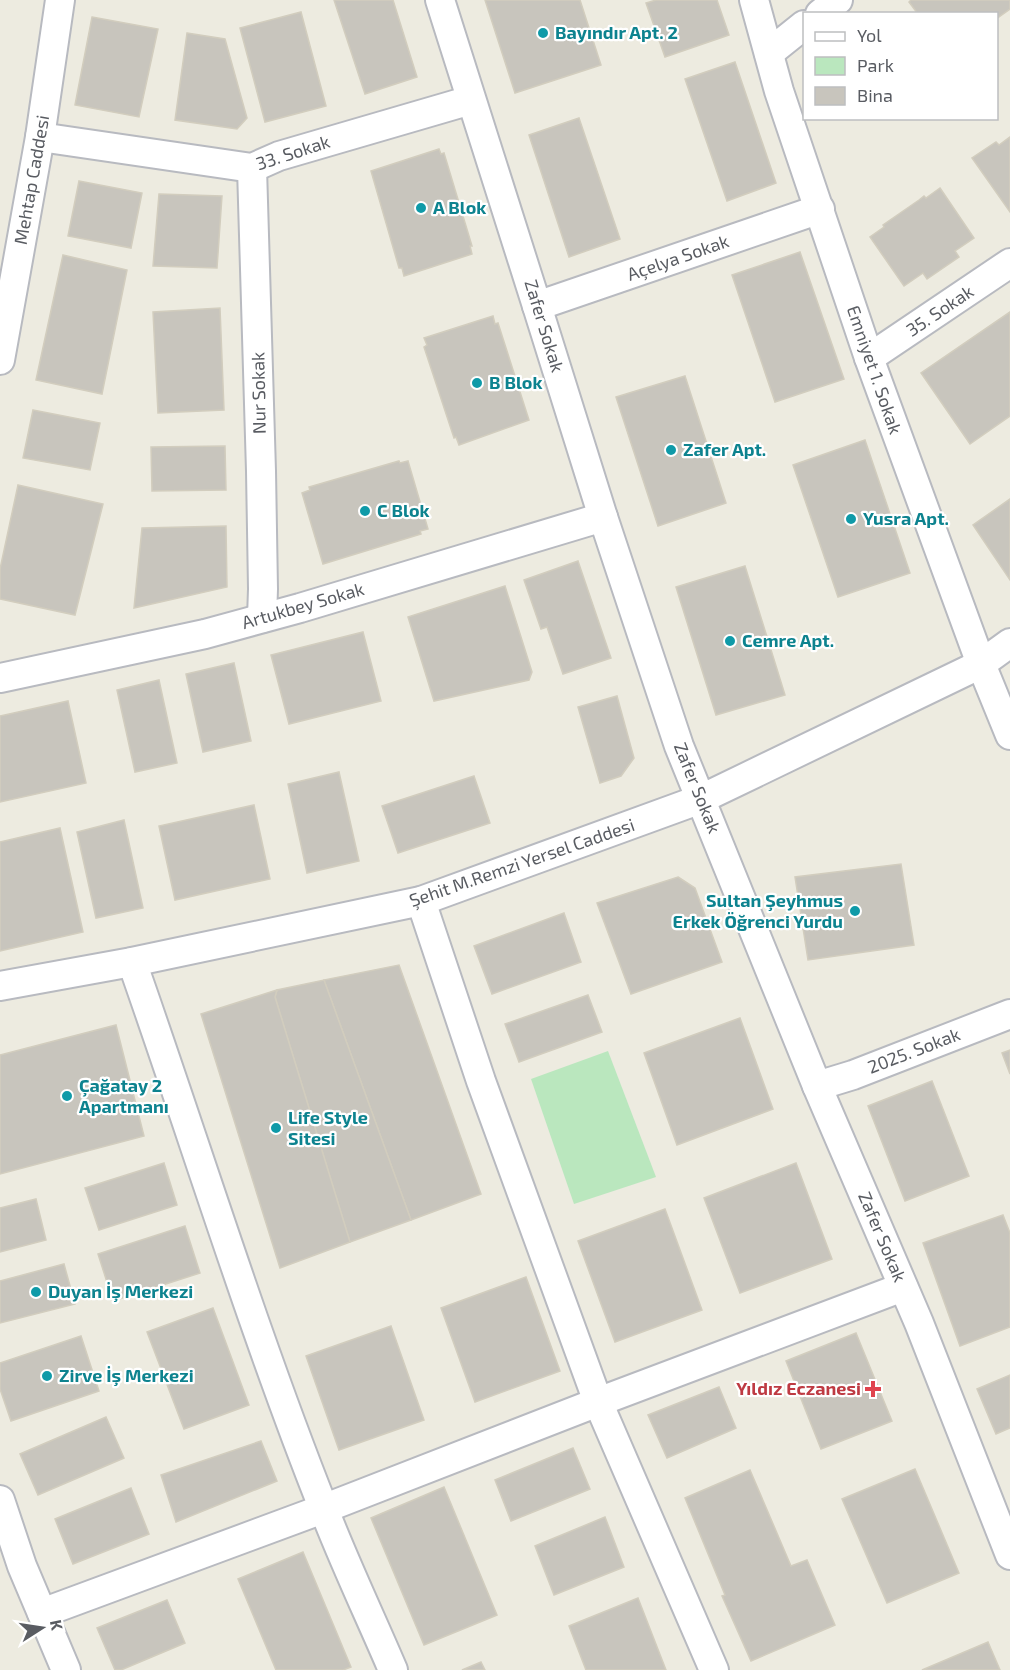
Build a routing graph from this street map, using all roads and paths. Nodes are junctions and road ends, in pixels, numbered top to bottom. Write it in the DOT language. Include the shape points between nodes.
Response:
graph roads {
  1 [pos="60,0"];
  2 [pos="440,0"];
  3 [pos="754,0"];
  4 [pos="838,0"];
  5 [pos="823,12"];
  6 [pos="803,26"];
  7 [pos="769,53"];
  8 [pos="471,100"];
  9 [pos="40,137"];
  10 [pos="252,168"];
  11 [pos="820,210"];
  12 [pos="1010,263"];
  13 [pos="537,306"];
  14 [pos="869,358"];
  15 [pos="0,360"];
  16 [pos="603,517"];
  17 [pos="262,618"];
  18 [pos="1010,643"];
  19 [pos="981,664"];
  20 [pos="0,678"];
  21 [pos="1010,735"];
  22 [pos="701,799"];
  23 [pos="421,901"];
  24 [pos="132,962"];
  25 [pos="0,987"];
  26 [pos="1010,1014"];
  27 [pos="817,1086"];
  28 [pos="903,1287"];
  29 [pos="598,1402"];
  30 [pos="0,1500"];
  31 [pos="323,1509"];
  32 [pos="1010,1555"];
  33 [pos="11,1567"];
  34 [pos="42,1613"];
  35 [pos="66,1670"];
  36 [pos="393,1670"];
  37 [pos="714,1670"];
  1 -- 9 [label="street, Mehtap Caddesi"];
  2 -- 8 [label="street, Zafer Sokak"];
  3 -- 7 [label="street, Emniyet 1. Sokak"];
  4 -- 5 [label="street"];
  6 -- 7 [label="street"];
  7 -- 11 [label="street, Emniyet 1. Sokak"];
  8 -- 10 [label="street, 33. Sokak" via="279,156"];
  8 -- 13 [label="street, Zafer Sokak"];
  9 -- 10 [label="street, 33. Sokak"];
  9 -- 15 [label="street, Mehtap Caddesi"];
  10 -- 17 [label="street, Nur Sokak"];
  11 -- 13 [label="street, Açelya Sokak"];
  11 -- 14 [label="street, Emniyet 1. Sokak"];
  12 -- 14 [label="street, 35. Sokak"];
  13 -- 16 [label="street, Zafer Sokak"];
  14 -- 19 [label="street, Emniyet 1. Sokak"];
  16 -- 17 [label="street, Artukbey Sokak"];
  16 -- 22 [label="street, Zafer Sokak" via="679,746"];
  17 -- 20 [label="street, Artukbey Sokak"];
  18 -- 19 [label="street, Şehit M.Remzi Yersel Caddesi"];
  19 -- 21 [label="street, Emniyet 1. Sokak"];
  19 -- 22 [label="street, Şehit M.Remzi Yersel Caddesi"];
  22 -- 23 [label="street, Şehit M.Remzi Yersel Caddesi"];
  22 -- 27 [label="street, Zafer Sokak"];
  23 -- 24 [label="street, Şehit M.Remzi Yersel Caddesi"];
  23 -- 29 [label="street" via="485,1092"];
  24 -- 25 [label="street, Şehit M.Remzi Yersel Caddesi"];
  24 -- 31 [label="street" via="260,1339"];
  26 -- 27 [label="street, 2025. Sokak"];
  27 -- 28 [label="street, Zafer Sokak"];
  28 -- 29 [label="street"];
  28 -- 32 [label="street, Zafer Sokak"];
  29 -- 31 [label="street"];
  29 -- 37 [label="street"];
  30 -- 33 [label="street"];
  31 -- 34 [label="street"];
  31 -- 36 [label="street"];
  33 -- 34 [label="street"];
  34 -- 35 [label="street"];
}
